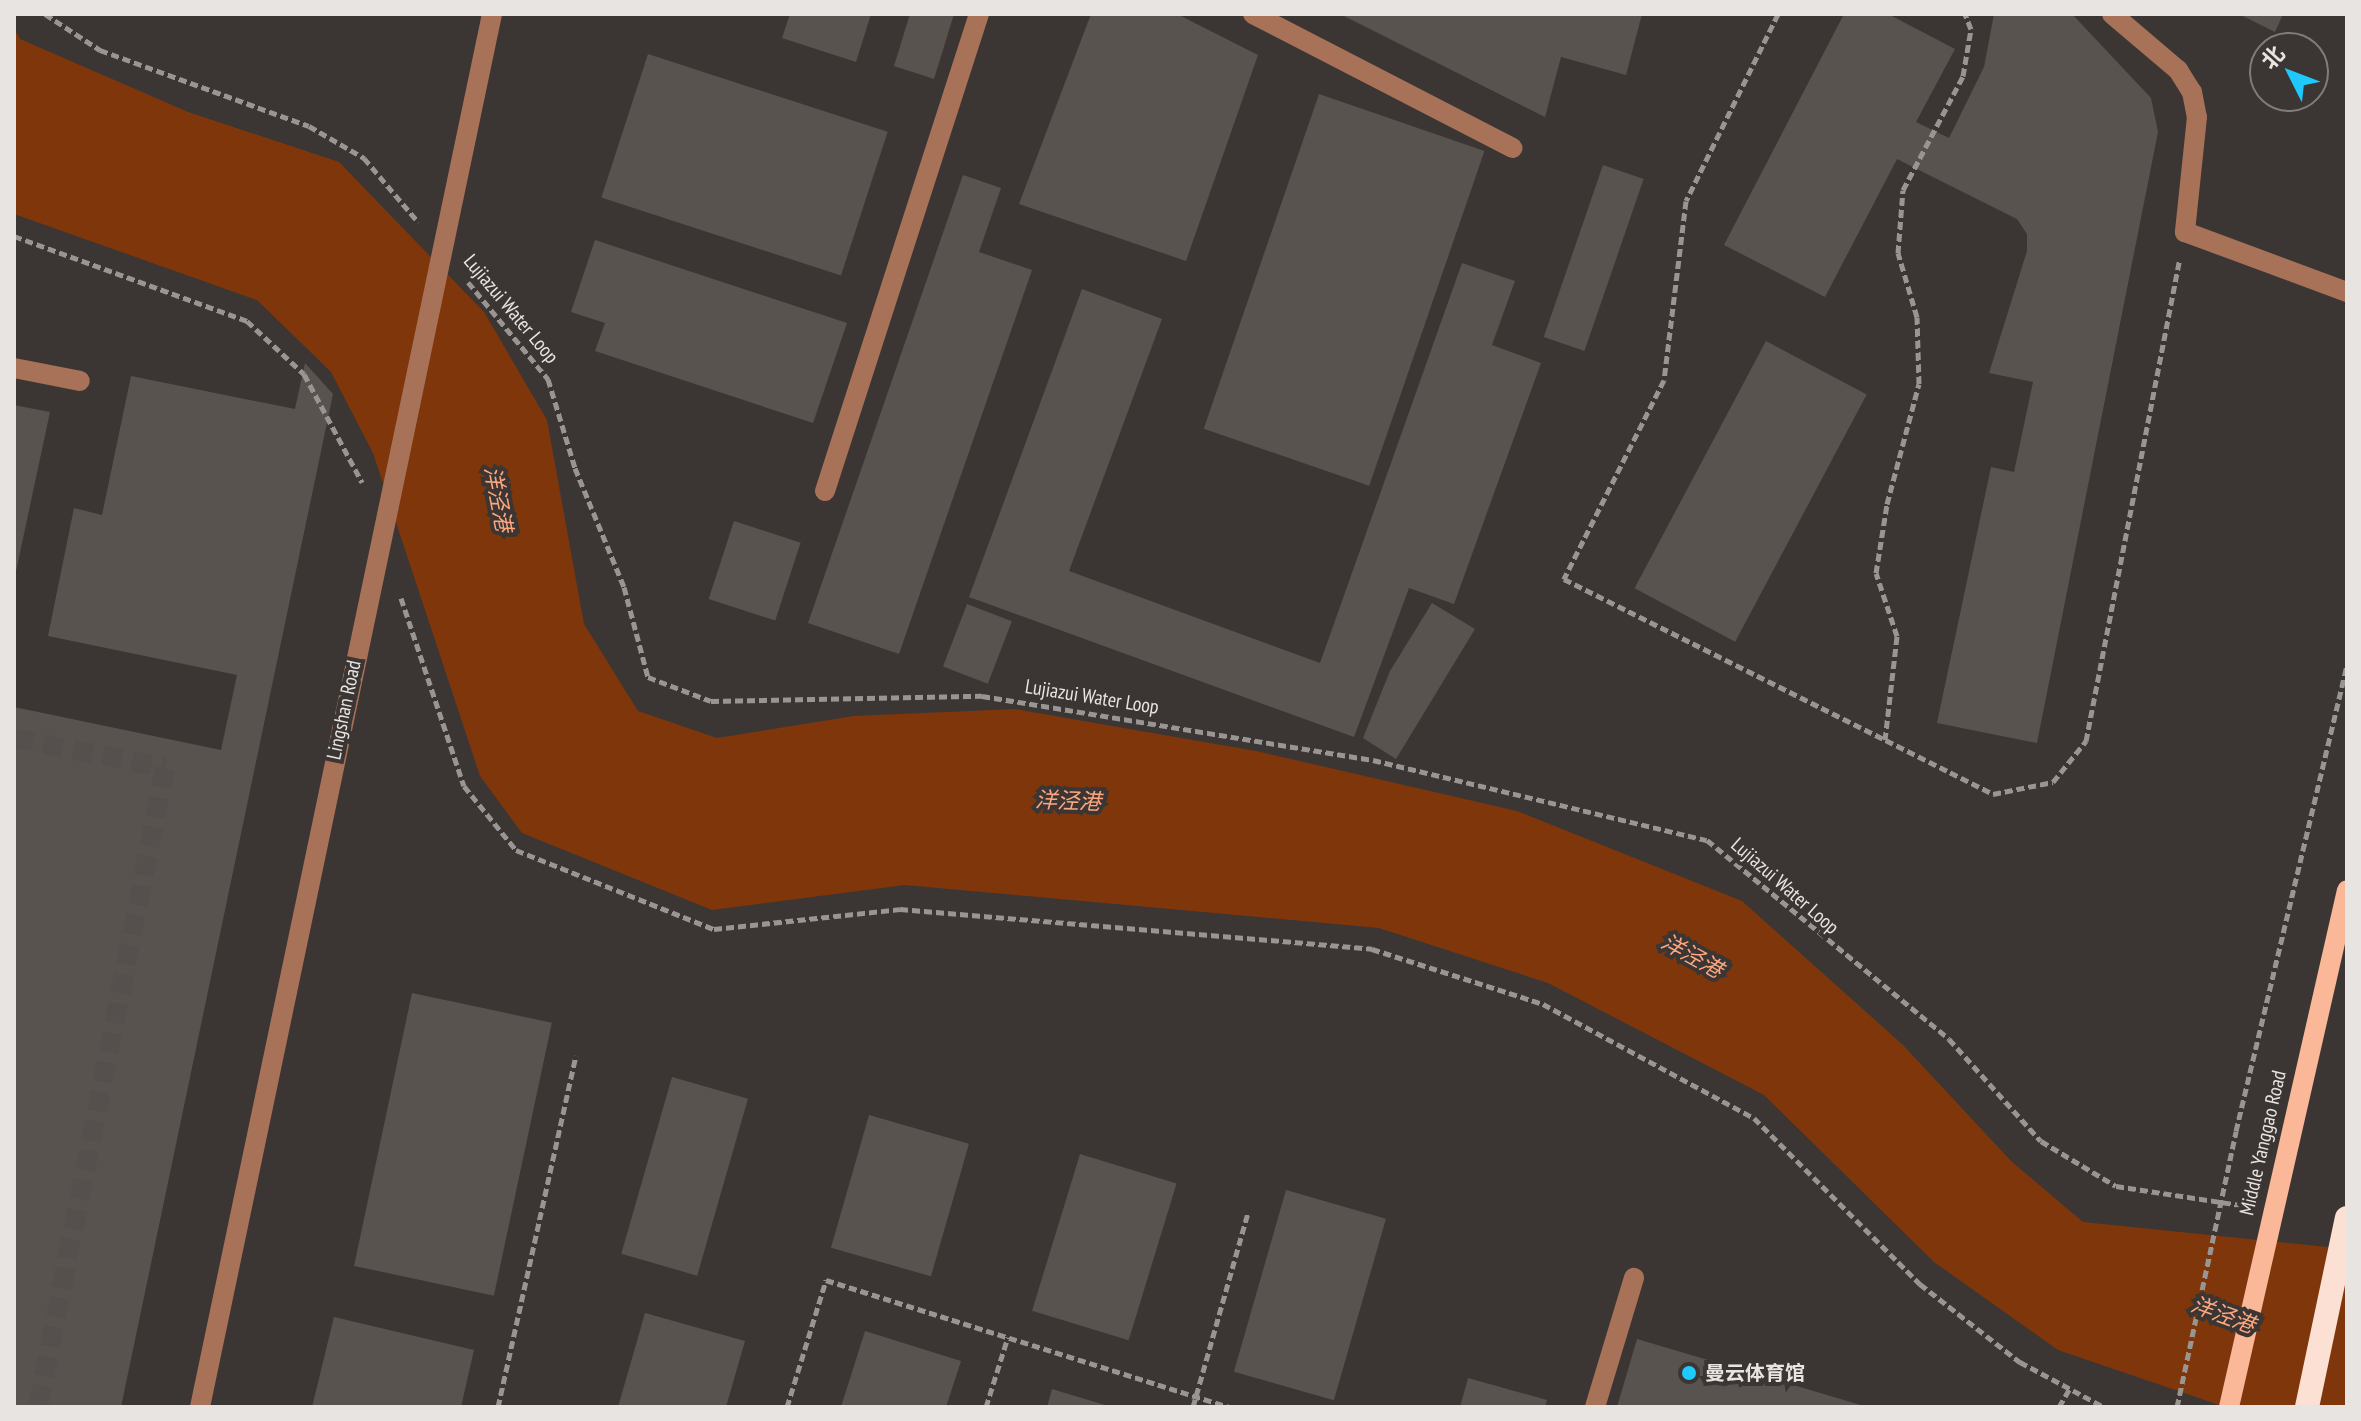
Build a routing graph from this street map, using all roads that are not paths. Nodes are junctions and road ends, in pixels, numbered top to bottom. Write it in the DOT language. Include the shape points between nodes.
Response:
graph roads {
  1 [pos="492,14"];
  2 [pos="979,14"];
  3 [pos="1253,14"];
  4 [pos="2112,14"];
  5 [pos="1513,148"];
  6 [pos="2347,292"];
  7 [pos="14,368"];
  8 [pos="80,381"];
  9 [pos="825,491"];
  10 [pos="2347,890"];
  11 [pos="2347,1218"];
  12 [pos="1634,1278"];
  13 [pos="200,1407"];
  14 [pos="1595,1407"];
  15 [pos="2229,1407"];
  16 [pos="2307,1407"];
  1 -- 13 [label="street, Lingshan Road"];
  2 -- 9 [label="street"];
  3 -- 5 [label="street"];
  4 -- 6 [label="street" via="2178,70 2192,92 2197,117 2185,232"];
  7 -- 8 [label="street"];
  10 -- 15 [label="main road, Middle Yanggao Road"];
  11 -- 16 [label="highway"];
  12 -- 14 [label="street"];
}
